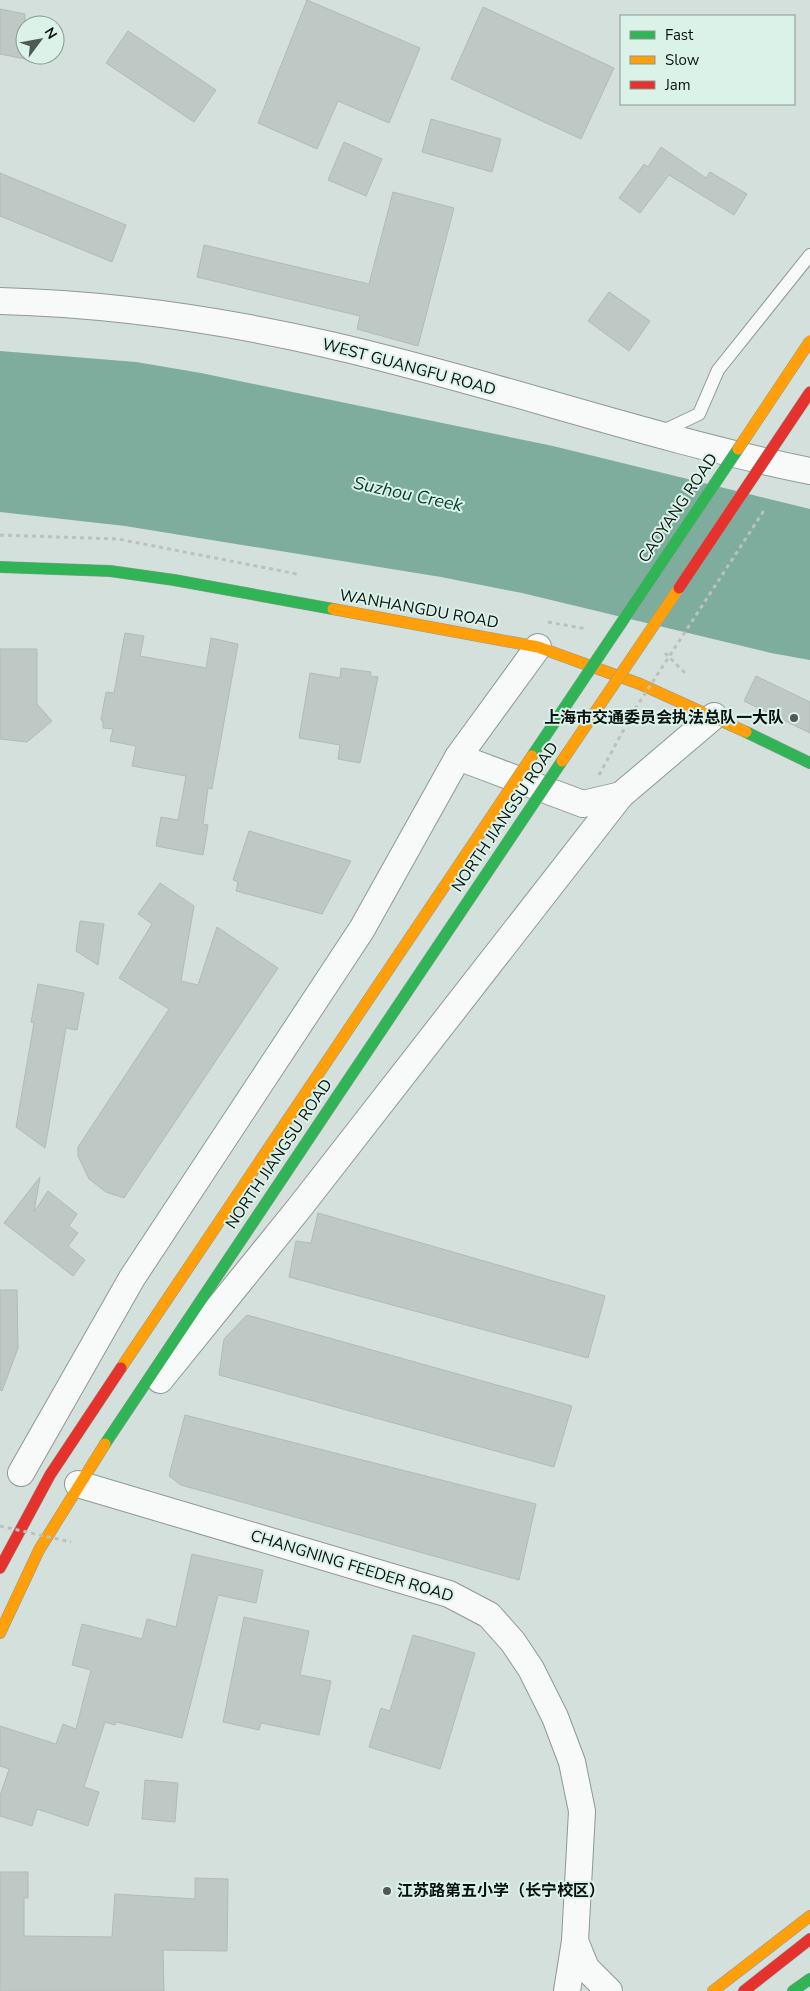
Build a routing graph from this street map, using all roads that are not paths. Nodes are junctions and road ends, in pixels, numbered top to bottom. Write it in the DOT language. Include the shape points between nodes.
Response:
graph roads {
  1 [pos="810,255"];
  2 [pos="0,301"];
  3 [pos="810,341"];
  4 [pos="810,392"];
  5 [pos="655,434"];
  6 [pos="810,470"];
  7 [pos="0,567"];
  8 [pos="538,647"];
  9 [pos="574,693"];
  10 [pos="714,716"];
  11 [pos="458,757"];
  12 [pos="810,764"];
  13 [pos="620,795"];
  14 [pos="138,1408"];
  15 [pos="10,1472"];
  16 [pos="50,1475"];
  17 [pos="78,1484"];
  18 [pos="0,1568"];
  19 [pos="0,1633"];
  20 [pos="810,1916"];
  21 [pos="810,1939"];
  22 [pos="575,1941"];
  23 [pos="810,1979"];
  24 [pos="567,1991"];
  25 [pos="608,1991"];
  26 [pos="713,1991"];
  27 [pos="744,1991"];
  28 [pos="793,1991"];
  29 [pos="808,1991"];
  1 -- 5 [label="lane" via="718,370 699,414"];
  2 -- 5 [label="street, WEST GUANGFU ROAD" via="40,302 185,318 330,345"];
  3 -- 9 [label="main road, CAOYANG ROAD, bridge"];
  4 -- 17 [label="main road, NORTH JIANGSU ROAD, bridge"];
  5 -- 6 [label="street, WEST GUANGFU ROAD"];
  7 -- 8 [label="main road, WANHANGDU ROAD" via="110,571 164,578"];
  8 -- 10 [label="main road, WANHANGDU ROAD" via="640,684"];
  8 -- 11 [label="street"];
  9 -- 16 [label="main road, NORTH JIANGSU ROAD, bridge"];
  10 -- 12 [label="main road, WANHANGDU ROAD"];
  10 -- 13 [label="street"];
  11 -- 13 [label="street" via="583,804"];
  11 -- 15 [label="street" via="362,929 132,1278"];
  13 -- 14 [label="street"];
  15 -- 16 [label="street"];
  16 -- 18 [label="main road, NORTH JIANGSU ROAD"];
  17 -- 19 [label="main road, NORTH JIANGSU ROAD" via="38,1550"];
  17 -- 22 [label="street, CHANGNING FEEDER ROAD" via="449,1594 489,1615 531,1669 555,1717 572,1762 582,1812"];
  20 -- 26 [label="main road"];
  21 -- 27 [label="main road"];
  22 -- 24 [label="street, CHANGNING FEEDER ROAD"];
  22 -- 25 [label="street, CHANGNING FEEDER ROAD" via="586,1968"];
  23 -- 28 [label="main road"];
  23 -- 29 [label="lane"];
}
